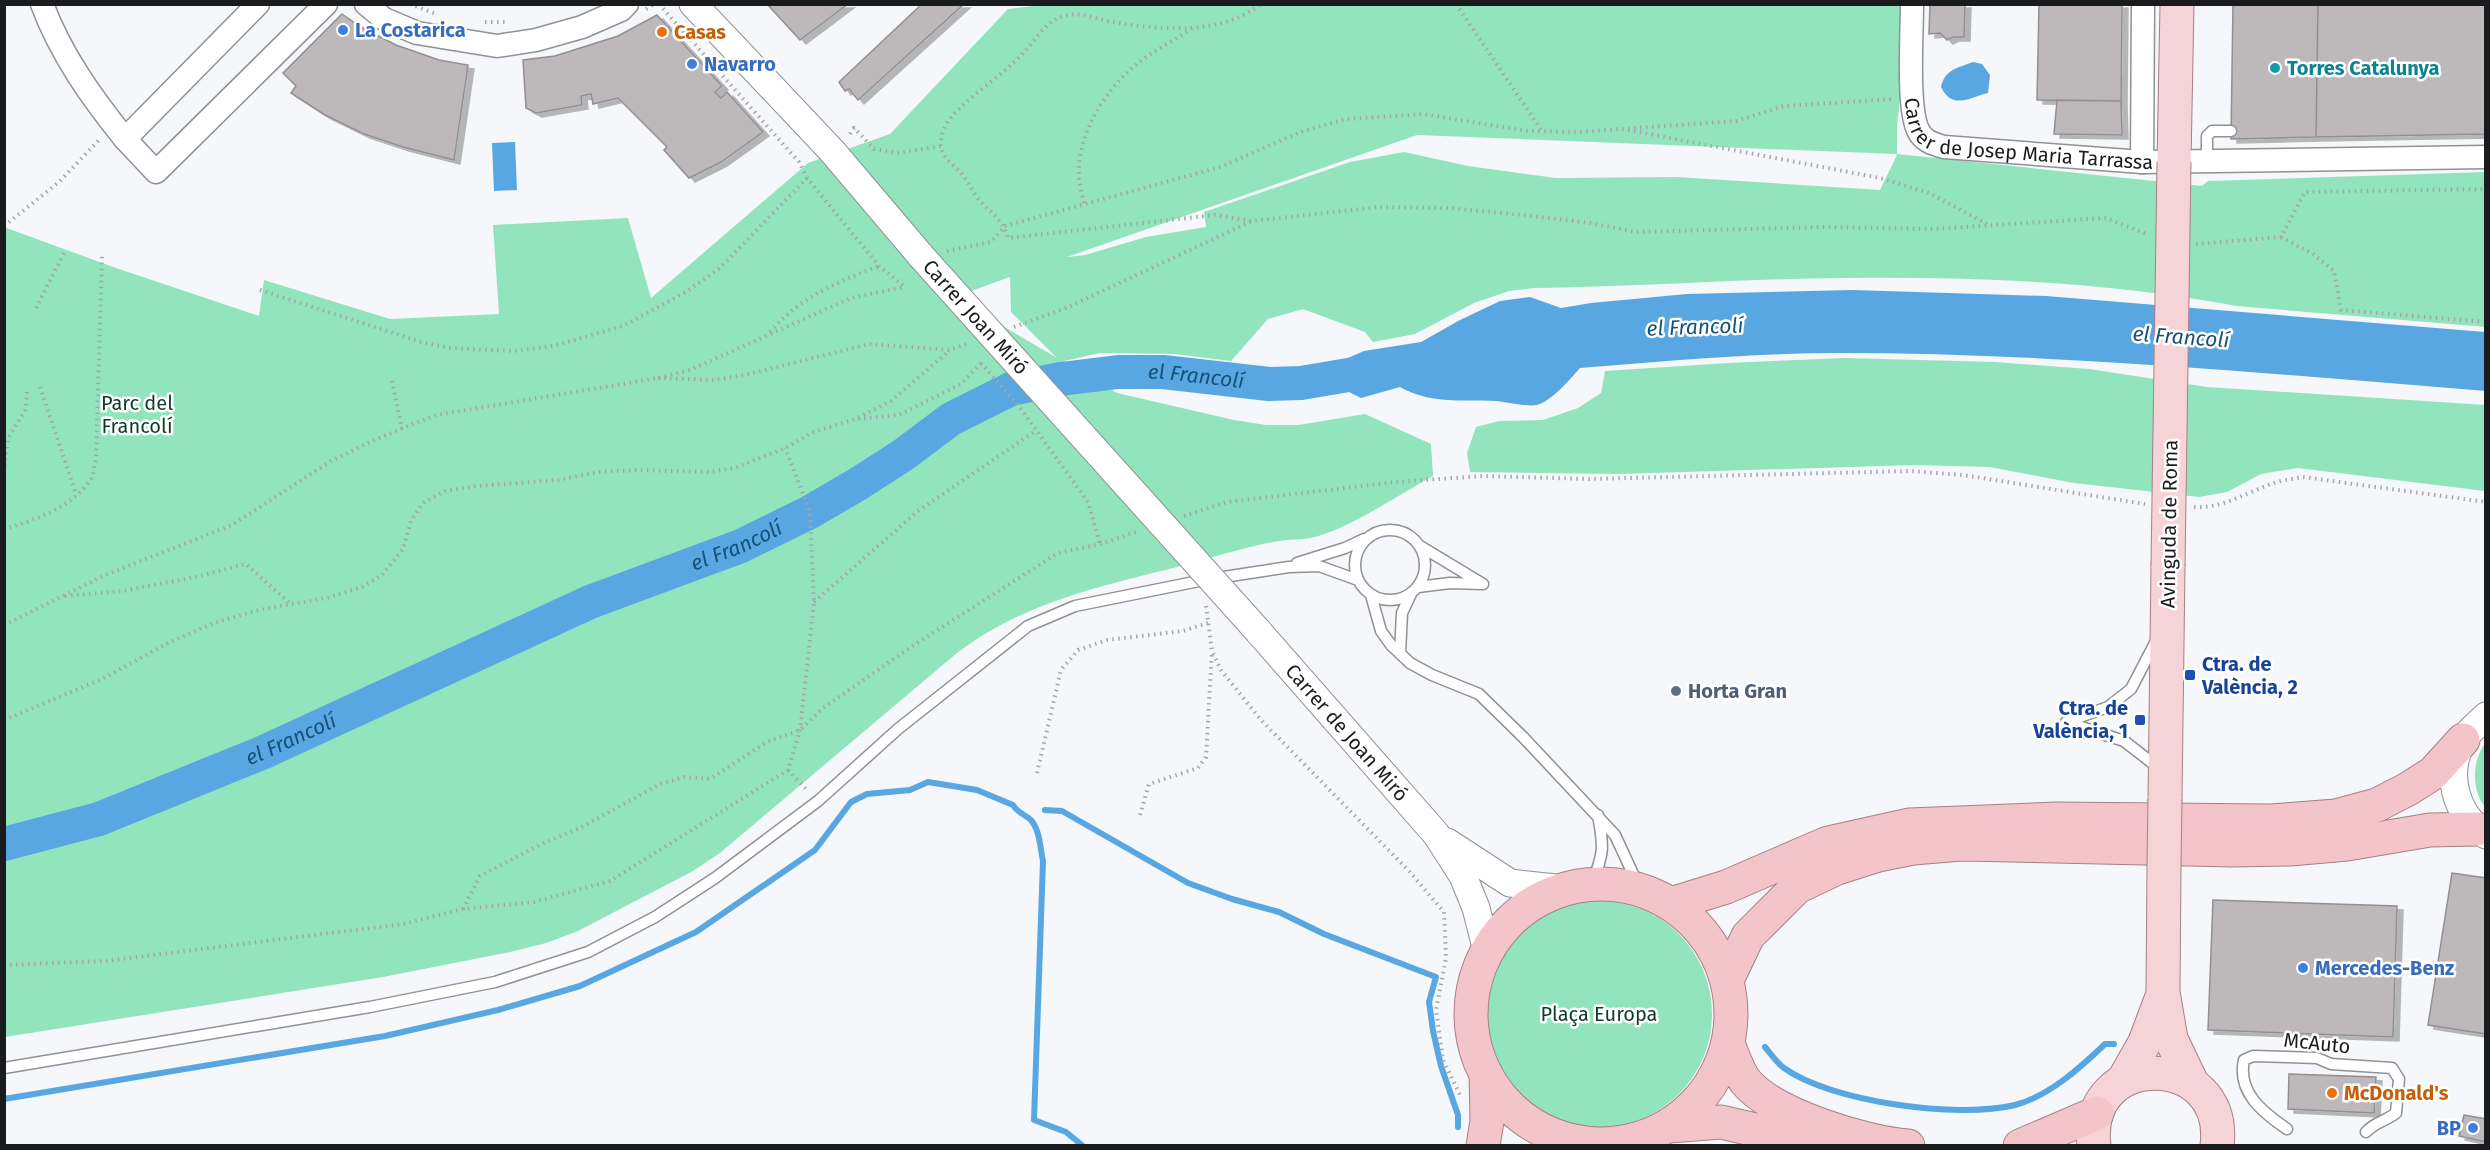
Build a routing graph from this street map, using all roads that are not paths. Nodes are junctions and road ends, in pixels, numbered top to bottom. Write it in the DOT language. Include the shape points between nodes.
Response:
graph roads {
  1 [pos="42,4"];
  2 [pos="258,4"];
  3 [pos="326,4"];
  4 [pos="366,4"];
  5 [pos="627,4"];
  6 [pos="693,4"];
  7 [pos="1912,4"];
  8 [pos="2143,4"];
  9 [pos="2177,4"];
  10 [pos="2184,4"];
  11 [pos="2176,56"];
  12 [pos="2231,131"];
  13 [pos="125,139"];
  14 [pos="2486,157"];
  15 [pos="2142,162"];
  16 [pos="2174,162"];
  17 [pos="2207,162"];
  18 [pos="1366,538"];
  19 [pos="1420,546"];
  20 [pos="1289,567"];
  21 [pos="1358,580"];
  22 [pos="1414,590"];
  23 [pos="1371,595"];
  24 [pos="2168,618"];
  25 [pos="1258,631"];
  26 [pos="1400,653"];
  27 [pos="2479,724"];
  28 [pos="2165,786"];
  29 [pos="1598,815"];
  30 [pos="2481,832"];
  31 [pos="1470,869"];
  32 [pos="1578,886"];
  33 [pos="1640,889"];
  34 [pos="1671,903"];
  35 [pos="1487,951"];
  36 [pos="1727,980"];
  37 [pos="2163,992"];
  38 [pos="1728,1044"];
  39 [pos="4,1068"];
  40 [pos="1486,1074"];
  41 [pos="2123,1081"];
  42 [pos="2193,1084"];
  43 [pos="2097,1113"];
  44 [pos="1669,1126"];
  45 [pos="2287,1129"];
  46 [pos="2367,1132"];
  47 [pos="2222,1140"];
  48 [pos="1564,1143"];
  49 [pos="1483,1146"];
  50 [pos="1808,1146"];
  51 [pos="1908,1146"];
  52 [pos="2020,1146"];
  53 [pos="2094,1146"];
  1 -- 13 [label="street" via="70,62"];
  2 -- 13 [label="street"];
  3 -- 13 [label="street" via="156,172"];
  4 -- 5 [label="street" via="384,19 417,33 497,46 582,27"];
  6 -- 25 [label="street, Carrer Joan Miró, bridge" via="832,151 921,256"];
  7 -- 15 [label="street, Carrer de Josep Maria Tarrassa" via="1912,113 1918,132 1928,143"];
  8 -- 15 [label="street"];
  9 -- 11 [label="main road, Avinguda de Roma"];
  10 -- 11 [label="street, Avinguda de Roma"];
  11 -- 16 [label="main road, Avinguda de Roma"];
  12 -- 17 [label="lane" via="2211,131 2207,136"];
  14 -- 17 [label="street, Carrer de Josep Maria Tarrassa"];
  15 -- 16 [label="street, Carrer de Josep Maria Tarrassa"];
  16 -- 17 [label="street, Carrer de Josep Maria Tarrassa"];
  16 -- 24 [label="main road, Avinguda de Roma, bridge"];
  18 -- 19 [label="lane" via="1395,530 1414,538"];
  18 -- 20 [label="lane"];
  18 -- 21 [label="lane" via="1355,558"];
  19 -- 22 [label="lane" via="1425,567"];
  19 -- 22 [label="lane" via="1483,584 1450,583"];
  20 -- 21 [label="lane" via="1319,566"];
  20 -- 39 [label="lane" via="1075,606 1028,626 898,729 818,801 715,878 665,911 588,952 495,982"];
  21 -- 23 [label="lane"];
  22 -- 23 [label="lane" via="1391,600"];
  22 -- 26 [label="lane" via="1402,613"];
  23 -- 26 [label="lane" via="1382,631"];
  24 -- 28 [label="main road, Avinguda de Roma"];
  24 -- 28 [label="lane" via="2131,689 2108,708 2066,722 2124,741"];
  25 -- 31 [label="street, Carrer de Joan Miró"];
  26 -- 29 [label="lane" via="1432,675 1479,694"];
  27 -- 30 [label="street" via="2454,764 2454,786 2461,809"];
  27 -- 34 [label="highway" via="2433,773 2377,805 2336,816 2271,821 2056,819 1909,825 1828,843 1726,887"];
  28 -- 37 [label="main road, Avinguda de Roma, bridge"];
  29 -- 32 [label="lane" via="1601,860"];
  29 -- 33 [label="lane" via="1615,835"];
  30 -- 36 [label="highway" via="2430,831 2290,849 1971,844 1913,848 1837,868 1797,887 1748,936"];
  31 -- 32 [label="street, Carrer de Joan Miró" via="1510,883"];
  31 -- 35 [label="street"];
  32 -- 33 [label="highway" via="1608,884"];
  32 -- 35 [label="highway" via="1546,896 1514,917"];
  33 -- 34 [label="highway"];
  34 -- 36 [label="highway" via="1712,945"];
  35 -- 40 [label="highway" via="1471,1010 1472,1033"];
  36 -- 38 [label="highway" via="1731,1001"];
  37 -- 41 [label="main road, Avinguda de Roma" via="2145,1042"];
  37 -- 42 [label="main road, Avinguda de Roma" via="2171,1039"];
  38 -- 44 [label="highway" via="1722,1064 1700,1099"];
  38 -- 51 [label="highway" via="1745,1081 1784,1112 1856,1136"];
  40 -- 48 [label="highway" via="1504,1101 1529,1123"];
  40 -- 49 [label="highway"];
  41 -- 42 [label="main road" via="2154,1072 2173,1074"];
  41 -- 43 [label="main road" via="2106,1095"];
  42 -- 47 [label="main road, Avinguda de Roma" via="2210,1104"];
  43 -- 52 [label="highway"];
  43 -- 53 [label="main road"];
  44 -- 48 [label="highway" via="1620,1143"];
  44 -- 50 [label="highway" via="1721,1122"];
  45 -- 46 [label="lane, McAuto" via="2256,1104 2246,1089 2241,1071 2244,1060 2253,1056 2317,1058 2331,1064 2392,1068 2398,1079 2396,1113"];
}
